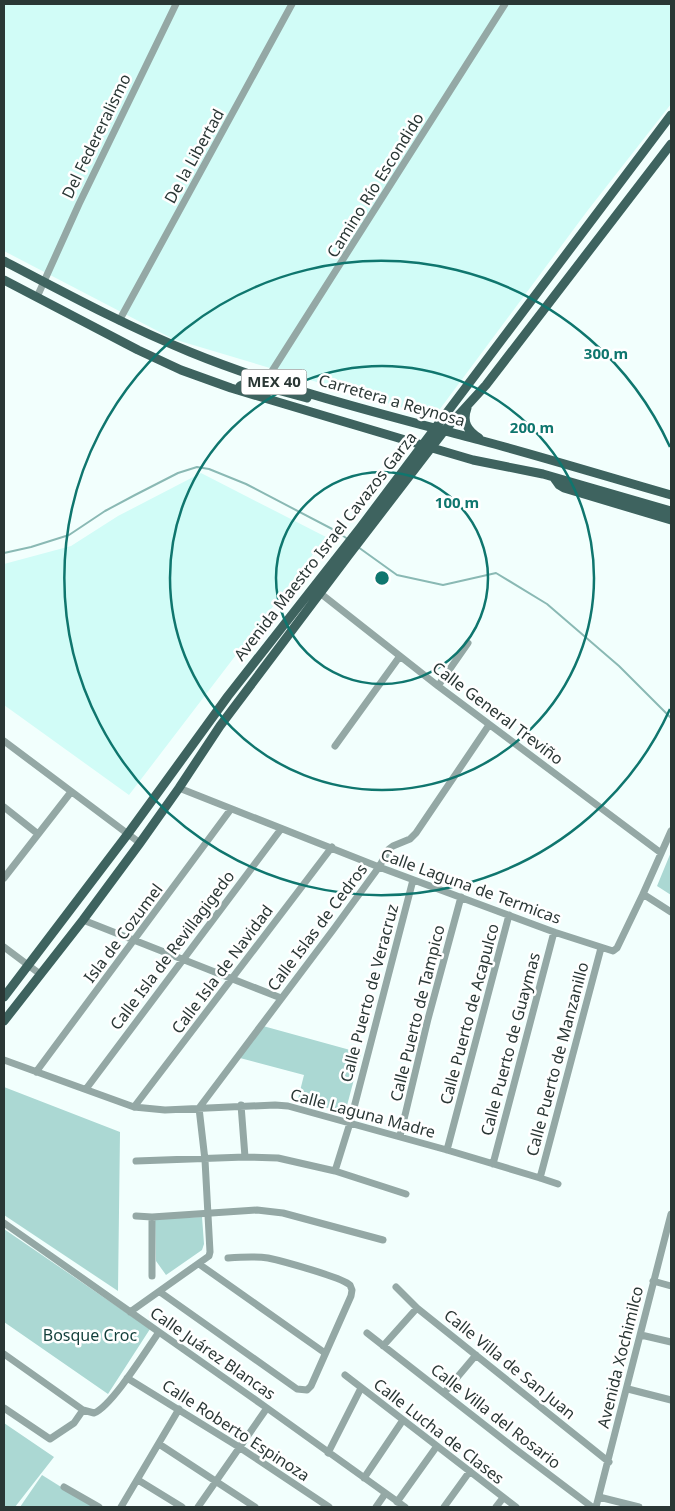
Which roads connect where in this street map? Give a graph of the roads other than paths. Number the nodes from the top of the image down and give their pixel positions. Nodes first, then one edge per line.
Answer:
1 (176, 4) edge
2 (292, 4) edge
3 (505, 4) edge
4 (671, 115) edge
5 (671, 144) edge
6 (4, 261) edge
7 (4, 280) edge
8 (44, 282) junction
9 (37, 297) junction
10 (119, 321) junction
11 (267, 379) junction
12 (238, 390) junction
13 (468, 406) junction
14 (393, 417) junction
15 (434, 429) junction
16 (444, 431) junction
17 (484, 441) junction
18 (422, 446) junction
19 (432, 448) junction
20 (554, 478) junction
21 (671, 495) edge
22 (671, 510) edge
23 (671, 520) edge
24 (363, 530) junction
25 (345, 552) junction
26 (320, 593) junction
27 (468, 643) dead end
28 (400, 656) junction
29 (438, 686) junction
30 (489, 725) junction
31 (4, 741) edge
32 (335, 746) dead end
33 (179, 788) junction
34 (71, 792) junction
35 (4, 807) edge
36 (231, 809) junction
37 (281, 828) junction
38 (671, 831) edge
39 (38, 834) junction
40 (128, 835) junction
41 (140, 843) junction
42 (332, 847) junction
43 (661, 853) junction
44 (379, 867) junction
45 (4, 876) edge
46 (413, 880) junction
47 (643, 894) junction
48 (461, 897) junction
49 (671, 912) edge
50 (509, 915) junction
51 (83, 920) junction
52 (554, 932) junction
53 (135, 940) junction
54 (4, 947) edge
55 (601, 948) junction
56 (182, 958) junction
57 (28, 966) junction
58 (40, 974) junction
59 (231, 979) junction
60 (4, 997) edge
61 (281, 998) junction
62 (4, 1021) edge
63 (4, 1060) edge
64 (36, 1072) junction
65 (86, 1089) junction
66 (241, 1106) junction
67 (134, 1107) junction
68 (198, 1108) junction
69 (350, 1123) junction
70 (400, 1136) junction
71 (447, 1150) junction
72 (245, 1157) junction
73 (205, 1160) junction
74 (136, 1161) dead end
75 (493, 1164) junction
76 (335, 1171) junction
77 (540, 1178) junction
78 (558, 1184) dead end
79 (406, 1194) dead end
80 (208, 1213) junction
81 (671, 1214) edge
82 (136, 1216) dead end
83 (152, 1217) junction
84 (4, 1224) edge
85 (669, 1230) edge
86 (383, 1240) dead end
87 (228, 1258) dead end
88 (199, 1264) junction
89 (152, 1276) dead end
90 (653, 1281) junction
91 (671, 1286) edge
92 (396, 1287) dead end
93 (160, 1292) junction
94 (417, 1308) junction
95 (130, 1312) junction
96 (159, 1332) junction
97 (367, 1333) dead end
98 (641, 1334) junction
99 (671, 1342) edge
100 (383, 1346) junction
101 (324, 1353) junction
102 (4, 1354) edge
103 (476, 1355) junction
104 (345, 1375) dead end
105 (127, 1378) junction
106 (361, 1388) junction
107 (628, 1389) junction
108 (444, 1392) junction
109 (671, 1400) edge
110 (4, 1408) edge
111 (267, 1408) junction
112 (179, 1409) junction
113 (83, 1410) junction
114 (403, 1420) junction
115 (159, 1444) junction
116 (437, 1446) junction
117 (239, 1447) junction
118 (328, 1453) junction
119 (609, 1462) junction
120 (470, 1471) junction
121 (364, 1478) junction
122 (138, 1480) junction
123 (217, 1482) junction
124 (64, 1487) dead end
125 (385, 1494) junction
126 (599, 1497) junction
127 (503, 1498) junction
128 (397, 1502) junction
129 (99, 1507) edge
130 (121, 1507) edge
131 (182, 1507) edge
132 (198, 1507) edge
133 (255, 1507) edge
134 (329, 1507) edge
135 (376, 1507) edge
136 (405, 1507) edge
137 (444, 1507) edge
138 (496, 1507) edge
139 (516, 1507) edge
140 (592, 1507) edge
141 (596, 1507) edge
142 (639, 1507) edge

1 - 8 street, Del Federeralismo
2 - 10 street, De la Libertad
3 - 11 street, Camino Río Escondido
4 - 15 main road, Avenida Maestro Israel Cavazos Garza
5 - 13 main road, Avenida Maestro Israel Cavazos Garza
6 - 8 main road, Carretera a Reynosa / MEX 40
7 - 9 main road, Carretera a Reynosa / MEX 40
8 - 9 street, Del Federeralismo
8 - 10 main road, Carretera a Reynosa / MEX 40
9 - 12 main road, Carretera a Reynosa / MEX 40
10 - 11 main road, Carretera a Reynosa / MEX 40
11 - 14 main road, Carretera a Reynosa / MEX 40
12 - 14 main road
12 - 18 main road, Carretera a Reynosa / MEX 40
13 - 16 main road, Avenida Maestro Israel Cavazos Garza
13 - 17 main road
14 - 15 main road, Carretera a Reynosa / MEX 40
15 - 16 main road, Carretera a Reynosa / MEX 40
15 - 18 main road, Avenida Maestro Israel Cavazos Garza
16 - 17 main road, Carretera a Reynosa / MEX 40
16 - 19 main road, Avenida Maestro Israel Cavazos Garza
17 - 21 main road, Carretera a Reynosa / MEX 40
18 - 19 main road, Carretera a Reynosa / MEX 40
18 - 24 main road, Avenida Maestro Israel Cavazos Garza
19 - 20 main road, Carretera a Reynosa / MEX 40
19 - 24 main road, Avenida Maestro Israel Cavazos Garza
20 - 22 main road, Carretera a Reynosa / MEX 40
20 - 23 main road
24 - 25 main road, Avenida Maestro Israel Cavazos Garza
25 - 26 main road, Avenida Maestro Israel Cavazos Garza
25 - 40 main road, Avenida Maestro Israel Cavazos Garza
26 - 28 street, Calle General Treviño
26 - 33 main road, Avenida Maestro Israel Cavazos Garza
27 - 29 street
28 - 29 street, Calle General Treviño
28 - 32 street
29 - 30 street, Calle General Treviño
30 - 43 street, Calle General Treviño
30 - 44 street, Calle Islas de Cedros
31 - 34 street
33 - 36 street, Calle Laguna de Termicas
33 - 41 main road, Avenida Maestro Israel Cavazos Garza
34 - 39 street
34 - 40 street
35 - 39 street
36 - 37 street, Calle Laguna de Termicas
36 - 53 street, Isla de Cozumel
37 - 42 street, Calle Laguna de Termicas
37 - 56 street, Calle Isla de Revillagigedo
38 - 43 street
39 - 45 street
40 - 41 street
40 - 57 main road, Avenida Maestro Israel Cavazos Garza
41 - 51 main road, Avenida Maestro Israel Cavazos Garza
42 - 44 street, Calle Laguna de Termicas
42 - 59 street, Calle Isla de Navidad
43 - 47 street
44 - 46 street, Calle Laguna de Termicas
44 - 61 street, Calle Islas de Cedros
46 - 48 street, Calle Laguna de Termicas
46 - 69 street, Calle Puerto de Veracruz
47 - 49 street
47 - 55 street, Calle Laguna de Termicas
48 - 50 street, Calle Laguna de Termicas
48 - 70 street, Calle Puerto de Tampico
50 - 52 street, Calle Laguna de Termicas
50 - 71 street, Calle Puerto de Acapulco
51 - 53 street
51 - 58 main road, Avenida Maestro Israel Cavazos Garza
52 - 55 street, Calle Laguna de Termicas
52 - 75 street, Calle Puerto de Guaymas
53 - 56 street
53 - 64 street, Isla de Cozumel
54 - 57 street
55 - 77 street, Calle Puerto de Manzanillo
56 - 59 street
56 - 65 street, Calle Isla de Revillagigedo
57 - 58 street
57 - 60 main road, Avenida Maestro Israel Cavazos Garza
58 - 62 main road, Avenida Maestro Israel Cavazos Garza
59 - 61 street
59 - 67 street, Calle Isla de Navidad
61 - 68 street, Calle Islas de Cedros
63 - 64 street, Calle Laguna Madre
64 - 65 street, Calle Laguna Madre
65 - 67 street, Calle Laguna Madre
66 - 68 street, Calle Laguna Madre
66 - 69 street, Calle Laguna Madre
66 - 72 street
67 - 68 street, Calle Laguna Madre
68 - 73 street
69 - 70 street, Calle Laguna Madre
69 - 76 street, Calle Puerto de Veracruz
70 - 71 street, Calle Laguna Madre
71 - 75 street, Calle Laguna Madre
72 - 73 street
72 - 76 street
73 - 74 street
73 - 80 street
75 - 77 street, Calle Laguna Madre
76 - 79 street
77 - 78 street, Calle Laguna Madre
80 - 83 street
80 - 86 street
80 - 88 street
81 - 85 street, Avenida Xochimilco
82 - 83 street
83 - 89 street
84 - 95 street, Calle Juárez Blancas
85 - 90 street, Avenida Xochimilco
87 - 101 street
88 - 93 street
88 - 101 street
90 - 91 street
90 - 98 street, Avenida Xochimilco
92 - 94 street, Calle Villa de San Juan
93 - 95 street
93 - 101 street
94 - 100 street
94 - 103 street, Calle Villa de San Juan
95 - 96 street, Calle Juárez Blancas
96 - 105 street
96 - 111 street, Calle Juárez Blancas
97 - 100 street, Calle Villa del Rosario
98 - 99 street
98 - 107 street, Avenida Xochimilco
100 - 108 street, Calle Villa del Rosario
102 - 113 street
103 - 108 street
103 - 119 street, Calle Villa de San Juan
104 - 106 street, Calle Lucha de Clases
105 - 112 street, Calle Roberto Espinoza
105 - 113 street
106 - 114 street, Calle Lucha de Clases
106 - 118 street
107 - 109 street
107 - 119 street, Avenida Xochimilco
108 - 140 street, Calle Villa del Rosario
110 - 113 street
111 - 117 street
111 - 118 street, Calle Juárez Blancas
112 - 115 street
112 - 117 street, Calle Roberto Espinoza
114 - 116 street, Calle Lucha de Clases
114 - 121 street
115 - 122 street
115 - 123 street
116 - 120 street, Calle Lucha de Clases
116 - 128 street
117 - 123 street
117 - 134 street, Calle Roberto Espinoza
118 - 121 street, Calle Juárez Blancas
119 - 126 street, Avenida Xochimilco
120 - 127 street, Calle Lucha de Clases
120 - 137 street
121 - 125 street, Calle Juárez Blancas
122 - 130 street
122 - 131 street
123 - 132 street
123 - 133 street
124 - 129 street
125 - 128 street, Calle Juárez Blancas
125 - 135 street
126 - 141 street, Avenida Xochimilco
126 - 142 street
127 - 138 street
127 - 139 street, Calle Lucha de Clases
128 - 136 street, Calle Juárez Blancas

